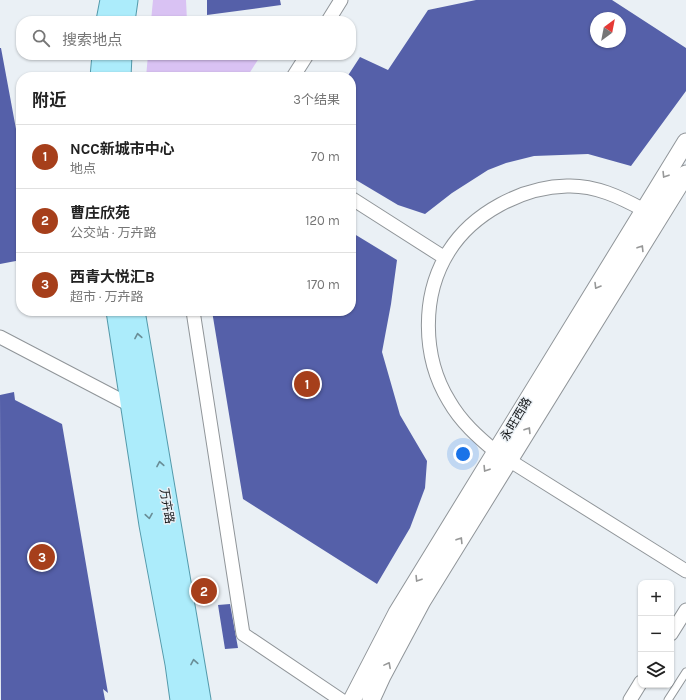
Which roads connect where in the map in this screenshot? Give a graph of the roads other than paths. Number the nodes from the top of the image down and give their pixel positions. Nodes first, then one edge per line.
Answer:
1 (111, 0) edge
2 (127, 0) edge
3 (341, 0) edge
4 (109, 16) edge
5 (125, 16) edge
6 (331, 16) edge
7 (103, 60) edge
8 (121, 60) edge
9 (304, 60) edge
10 (101, 72) edge
11 (120, 72) edge
12 (296, 72) edge
13 (686, 142) edge
14 (686, 174) edge
15 (356, 201) edge
16 (644, 210) junction
17 (445, 258) junction
18 (118, 316) edge
19 (135, 316) edge
20 (194, 316) edge
21 (0, 337) edge
22 (132, 406) junction
23 (503, 456) junction
24 (686, 571) edge
25 (686, 610) edge
26 (674, 629) edge
27 (686, 672) edge
28 (638, 687) edge
29 (181, 700) edge
30 (200, 700) edge
31 (341, 700) edge
32 (352, 700) edge
33 (371, 700) edge
34 (630, 700) edge
35 (668, 700) edge

1 - 4 main road
2 - 5 main road
3 - 6 street
7 - 10 main road
8 - 11 main road
9 - 12 street
13 -> 16 street, 永旺西路
23 -> 14 street, 永旺西路
15 - 17 street
16 - 17 street
16 -> 23 street, 永旺西路
17 - 23 street
18 - 22 main road, 万卉路
30 -> 19 main road, 万卉路
20 - 31 street
21 - 22 street
22 -> 29 main road, 万卉路
23 - 24 street
23 -> 32 street, 永旺西路
33 -> 23 street, 永旺西路
25 - 26 street
27 - 35 lane
28 - 34 street

